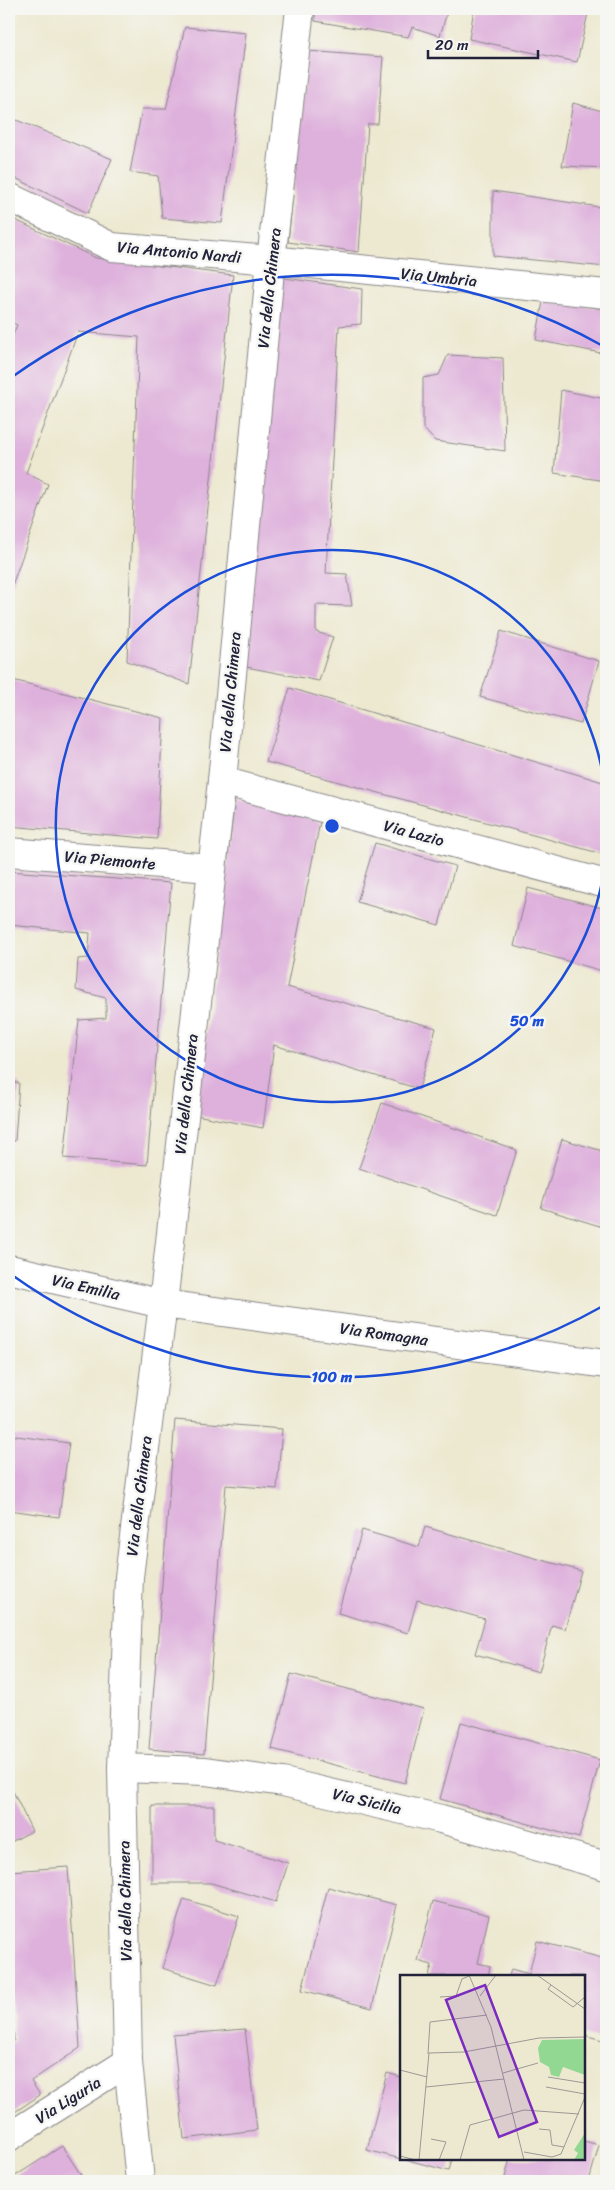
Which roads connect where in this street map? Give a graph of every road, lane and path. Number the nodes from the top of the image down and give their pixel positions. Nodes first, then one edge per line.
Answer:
1 (300, 9) edge
2 (9, 197) edge
3 (271, 260) junction
4 (606, 294) edge
5 (222, 781) junction
6 (9, 852) edge
7 (211, 868) junction
8 (606, 884) edge
9 (9, 1269) edge
10 (163, 1304) junction
11 (606, 1364) edge
12 (122, 1768) junction
13 (606, 1866) edge
14 (128, 2062) junction
15 (9, 2137) edge
16 (140, 2181) edge

1 - 3 street, Via della Chimera
2 - 3 street, Via Antonio Nardi
3 - 4 street, Via Umbria
3 - 5 street, Via della Chimera
5 - 7 street, Via della Chimera
5 - 8 street, Via Lazio
6 - 7 street, Via Piemonte
7 - 10 street, Via della Chimera
9 - 10 street, Via Emilia
10 - 11 street, Via Romagna
10 - 12 street, Via della Chimera
12 - 13 street, Via Sicilia
12 - 14 street, Via della Chimera
14 - 15 street, Via Liguria
14 - 16 street, Via della Chimera

